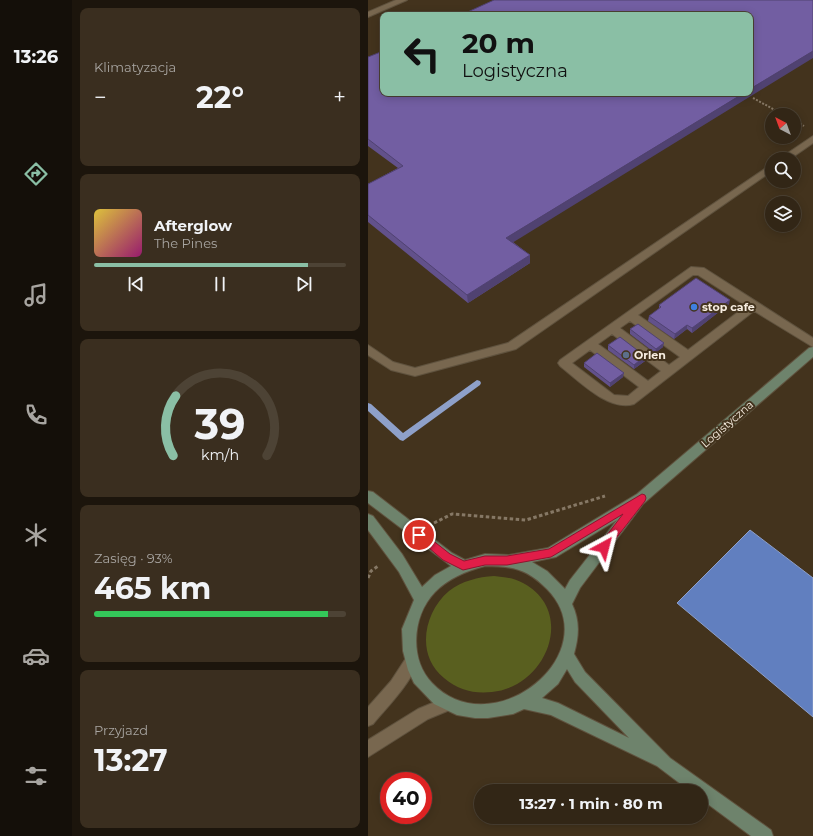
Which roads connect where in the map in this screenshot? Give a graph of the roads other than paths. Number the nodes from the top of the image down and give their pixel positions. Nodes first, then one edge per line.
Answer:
1 (403, 0) edge
2 (368, 15) edge
3 (813, 139) edge
4 (794, 152) edge
5 (765, 172) edge
6 (753, 306) junction
7 (630, 315) junction
8 (612, 328) junction
9 (813, 343) edge
10 (590, 344) junction
11 (368, 349) edge
12 (813, 351) edge
13 (687, 356) junction
14 (669, 371) junction
15 (647, 388) junction
16 (368, 496) edge
17 (642, 498) junction
18 (368, 520) edge
19 (507, 560) junction
20 (463, 566) junction
21 (421, 599) junction
22 (566, 602) junction
23 (567, 656) junction
24 (411, 663) junction
25 (526, 702) junction
26 (447, 704) junction
27 (368, 719) edge
28 (368, 749) edge
29 (665, 763) junction
30 (765, 836) edge

1 - 2 street
3 - 4 street
5 - 11 street
6 - 7 street
6 - 9 street
6 - 13 street
7 - 8 street
7 - 13 street
8 - 10 street
8 - 14 street
10 - 15 street
10 - 15 street
12 - 17 main road, Logistyczna
13 - 14 street
14 - 15 street
16 - 20 main road
17 - 19 main road, Logistyczna
17 - 22 main road, Logistyczna
18 - 21 main road
19 - 20 main road
19 - 22 main road
20 - 21 main road
21 - 24 main road
22 - 23 main road
23 - 25 main road
23 - 29 main road
24 - 26 main road
24 - 27 street
25 - 26 main road
25 - 29 main road
26 - 28 street
29 - 30 main road

